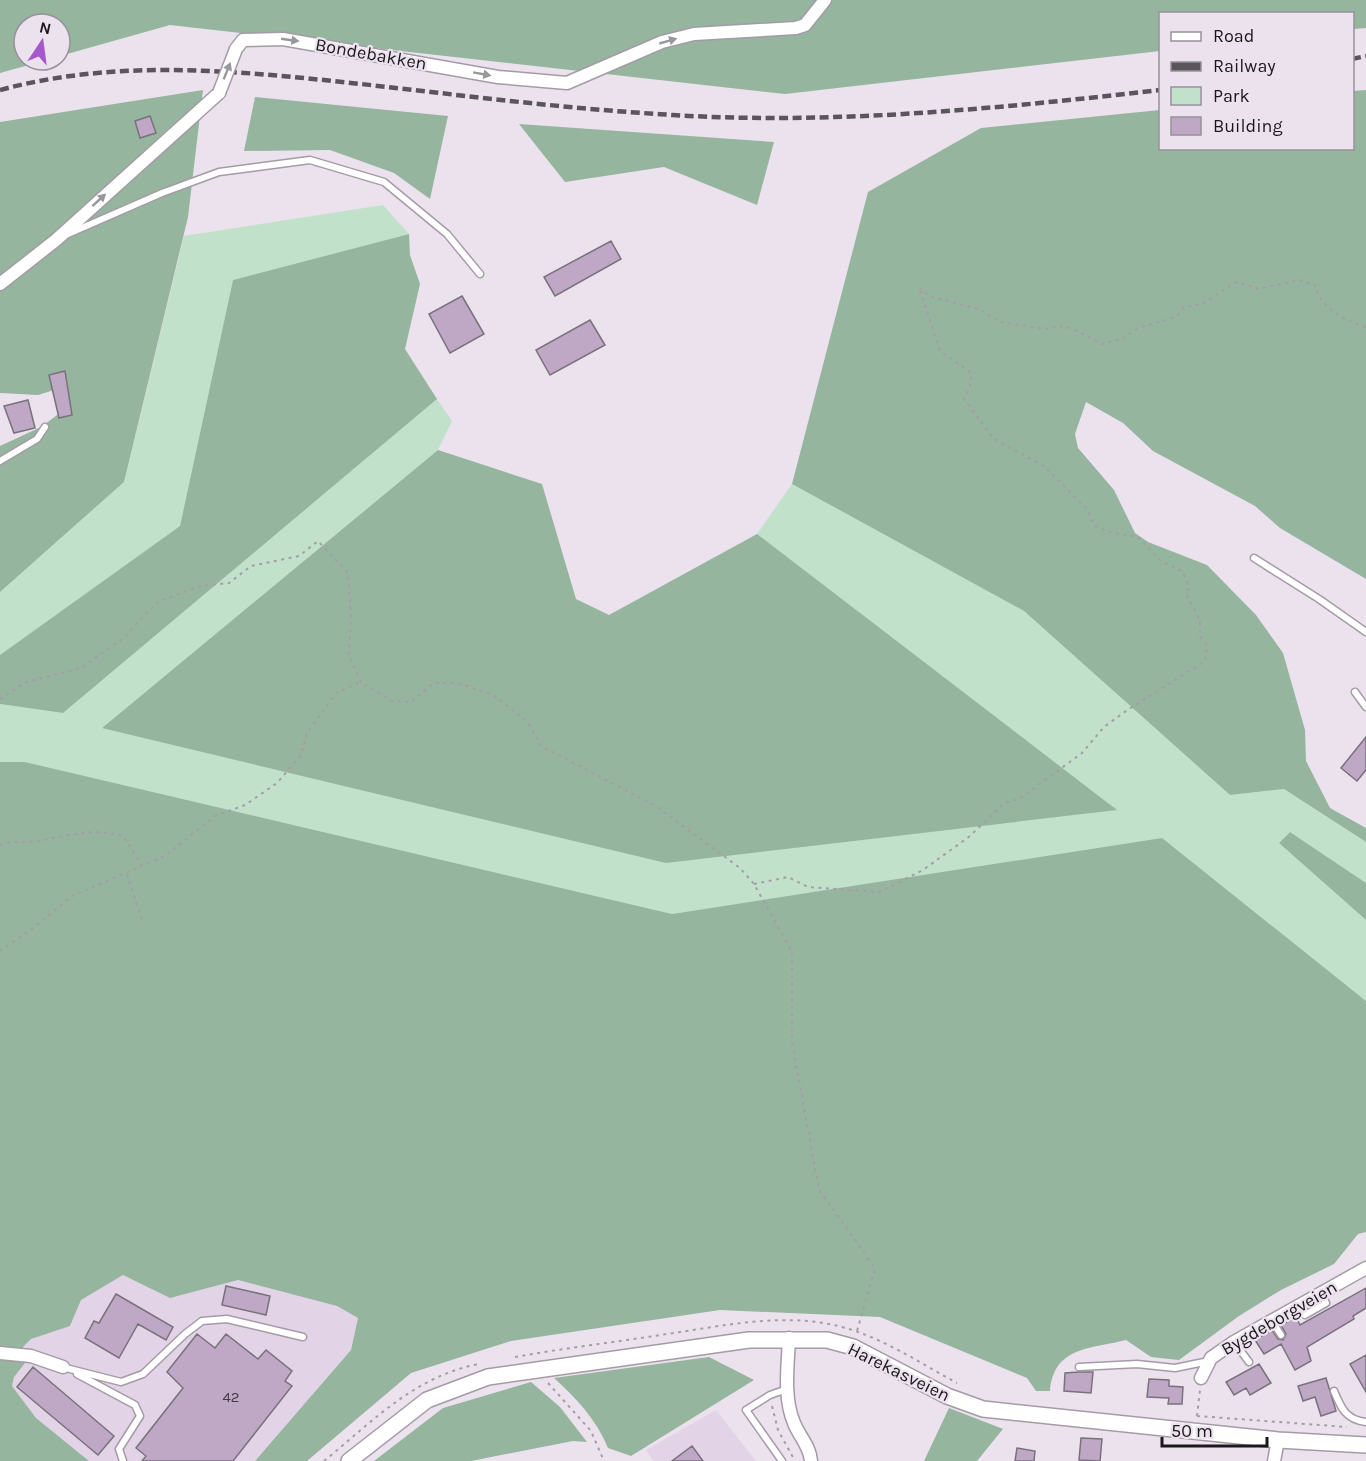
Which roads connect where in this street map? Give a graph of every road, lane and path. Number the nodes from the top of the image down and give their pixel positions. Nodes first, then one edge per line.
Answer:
1 (825, 0) edge
2 (56, 240) junction
3 (480, 274) dead end
4 (0, 284) edge
5 (1366, 327) edge
6 (45, 427) dead end
7 (0, 461) edge
8 (1254, 558) dead end
9 (1366, 632) edge
10 (361, 682) junction
11 (1355, 692) dead end
12 (0, 699) edge
13 (1366, 707) edge
14 (0, 845) edge
15 (143, 867) junction
16 (127, 874) junction
17 (754, 884) junction
18 (142, 920) dead end
19 (0, 951) edge
20 (1366, 1268) edge
21 (1321, 1293) junction
22 (1305, 1315) dead end
23 (1272, 1321) junction
24 (856, 1331) junction
25 (1281, 1335) dead end
26 (303, 1337) dead end
27 (789, 1338) junction
28 (1234, 1342) junction
29 (0, 1353) edge
30 (537, 1353) junction
31 (514, 1357) dead end
32 (1209, 1361) junction
33 (1249, 1362) dead end
34 (480, 1364) dead end
35 (64, 1367) junction
36 (1079, 1367) dead end
37 (539, 1369) junction
38 (1201, 1378) joint
39 (964, 1387) dead end
40 (787, 1389) junction
41 (1334, 1391) dead end
42 (1366, 1422) edge
43 (1354, 1427) dead end
44 (1278, 1440) junction
45 (1366, 1445) edge
46 (123, 1461) edge
47 (324, 1461) edge
48 (349, 1461) edge
49 (604, 1461) edge
50 (782, 1461) edge
51 (811, 1461) edge
52 (1274, 1461) edge

2 -> 1 street, Bondebakken, bridge
2 - 3 lane
2 - 4 street, Bondebakken
5 - 17 path
6 - 7 lane
8 - 9 lane
10 - 12 path
10 - 15 path
10 - 17 path
11 - 13 lane
14 - 15 path
15 - 16 path
16 - 18 path
16 - 19 path
17 - 24 path
20 - 21 street, Bygdeborgveien
21 - 22 lane
21 - 23 street, Bygdeborgveien
23 - 25 lane
23 - 28 street, Bygdeborgveien
24 - 30 path
24 - 39 path
26 - 35 lane
27 - 37 street, Harekasveien
27 - 40 street
27 - 44 street, Harekasveien
28 - 32 street, Bygdeborgveien
28 - 33 lane
29 - 35 street
30 - 31 path
30 - 37 path
32 - 36 lane
32 - 38 street, Bygdeborgveien
34 - 47 path
35 - 46 lane
37 - 48 street, Harekasveien
37 - 49 path
38 - 43 path
40 - 50 lane
40 - 51 street
41 - 42 lane
44 - 45 street, Harekasveien
44 - 52 street

